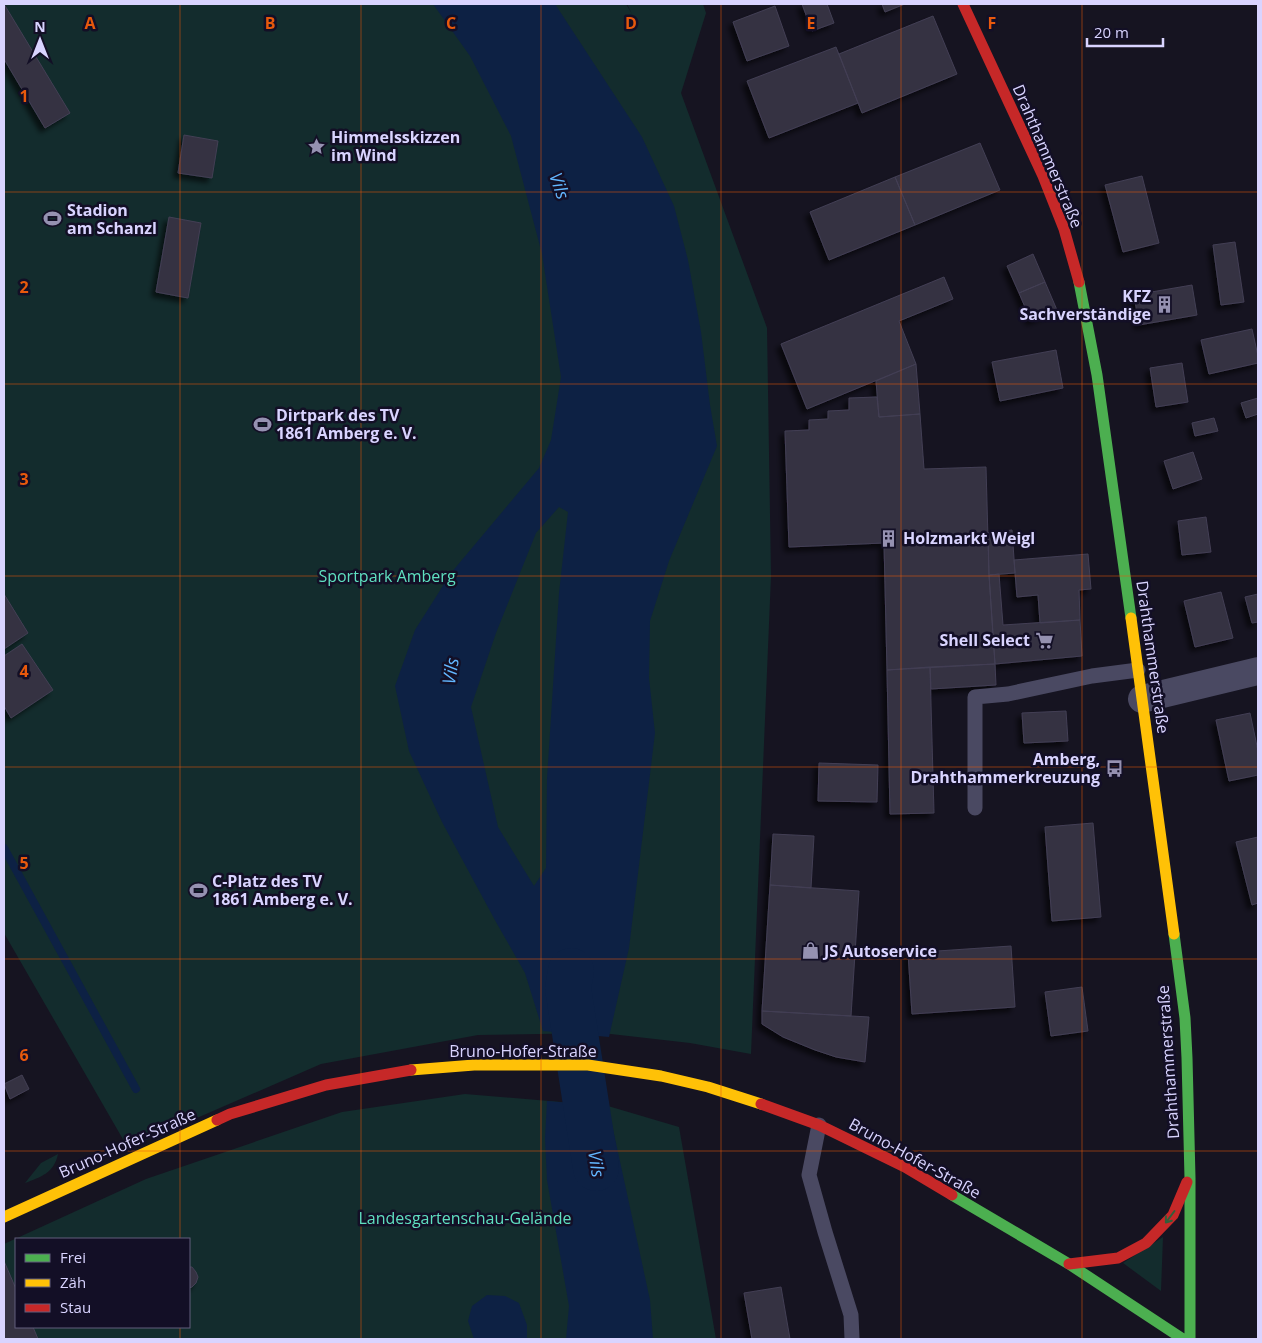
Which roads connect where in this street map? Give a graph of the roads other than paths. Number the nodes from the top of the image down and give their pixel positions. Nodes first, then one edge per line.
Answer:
1 (963, 4) edge
2 (1138, 670) junction
3 (1258, 671) edge
4 (1142, 698) junction
5 (975, 808) dead end
6 (819, 1125) junction
7 (1191, 1173) junction
8 (4, 1217) edge
9 (1069, 1264) junction
10 (852, 1339) edge
11 (1183, 1339) edge
12 (1190, 1339) edge

1 - 2 main road, Drahthammerstraße
2 - 4 main road, Drahthammerstraße
2 - 5 lane
3 - 4 street
4 - 7 main road, Drahthammerstraße
6 - 8 main road, Bruno-Hofer-Straße
6 - 9 main road, Bruno-Hofer-Straße
6 - 10 lane
7 -> 9 main road
7 - 12 main road, Drahthammerstraße
9 - 11 main road, Bruno-Hofer-Straße

